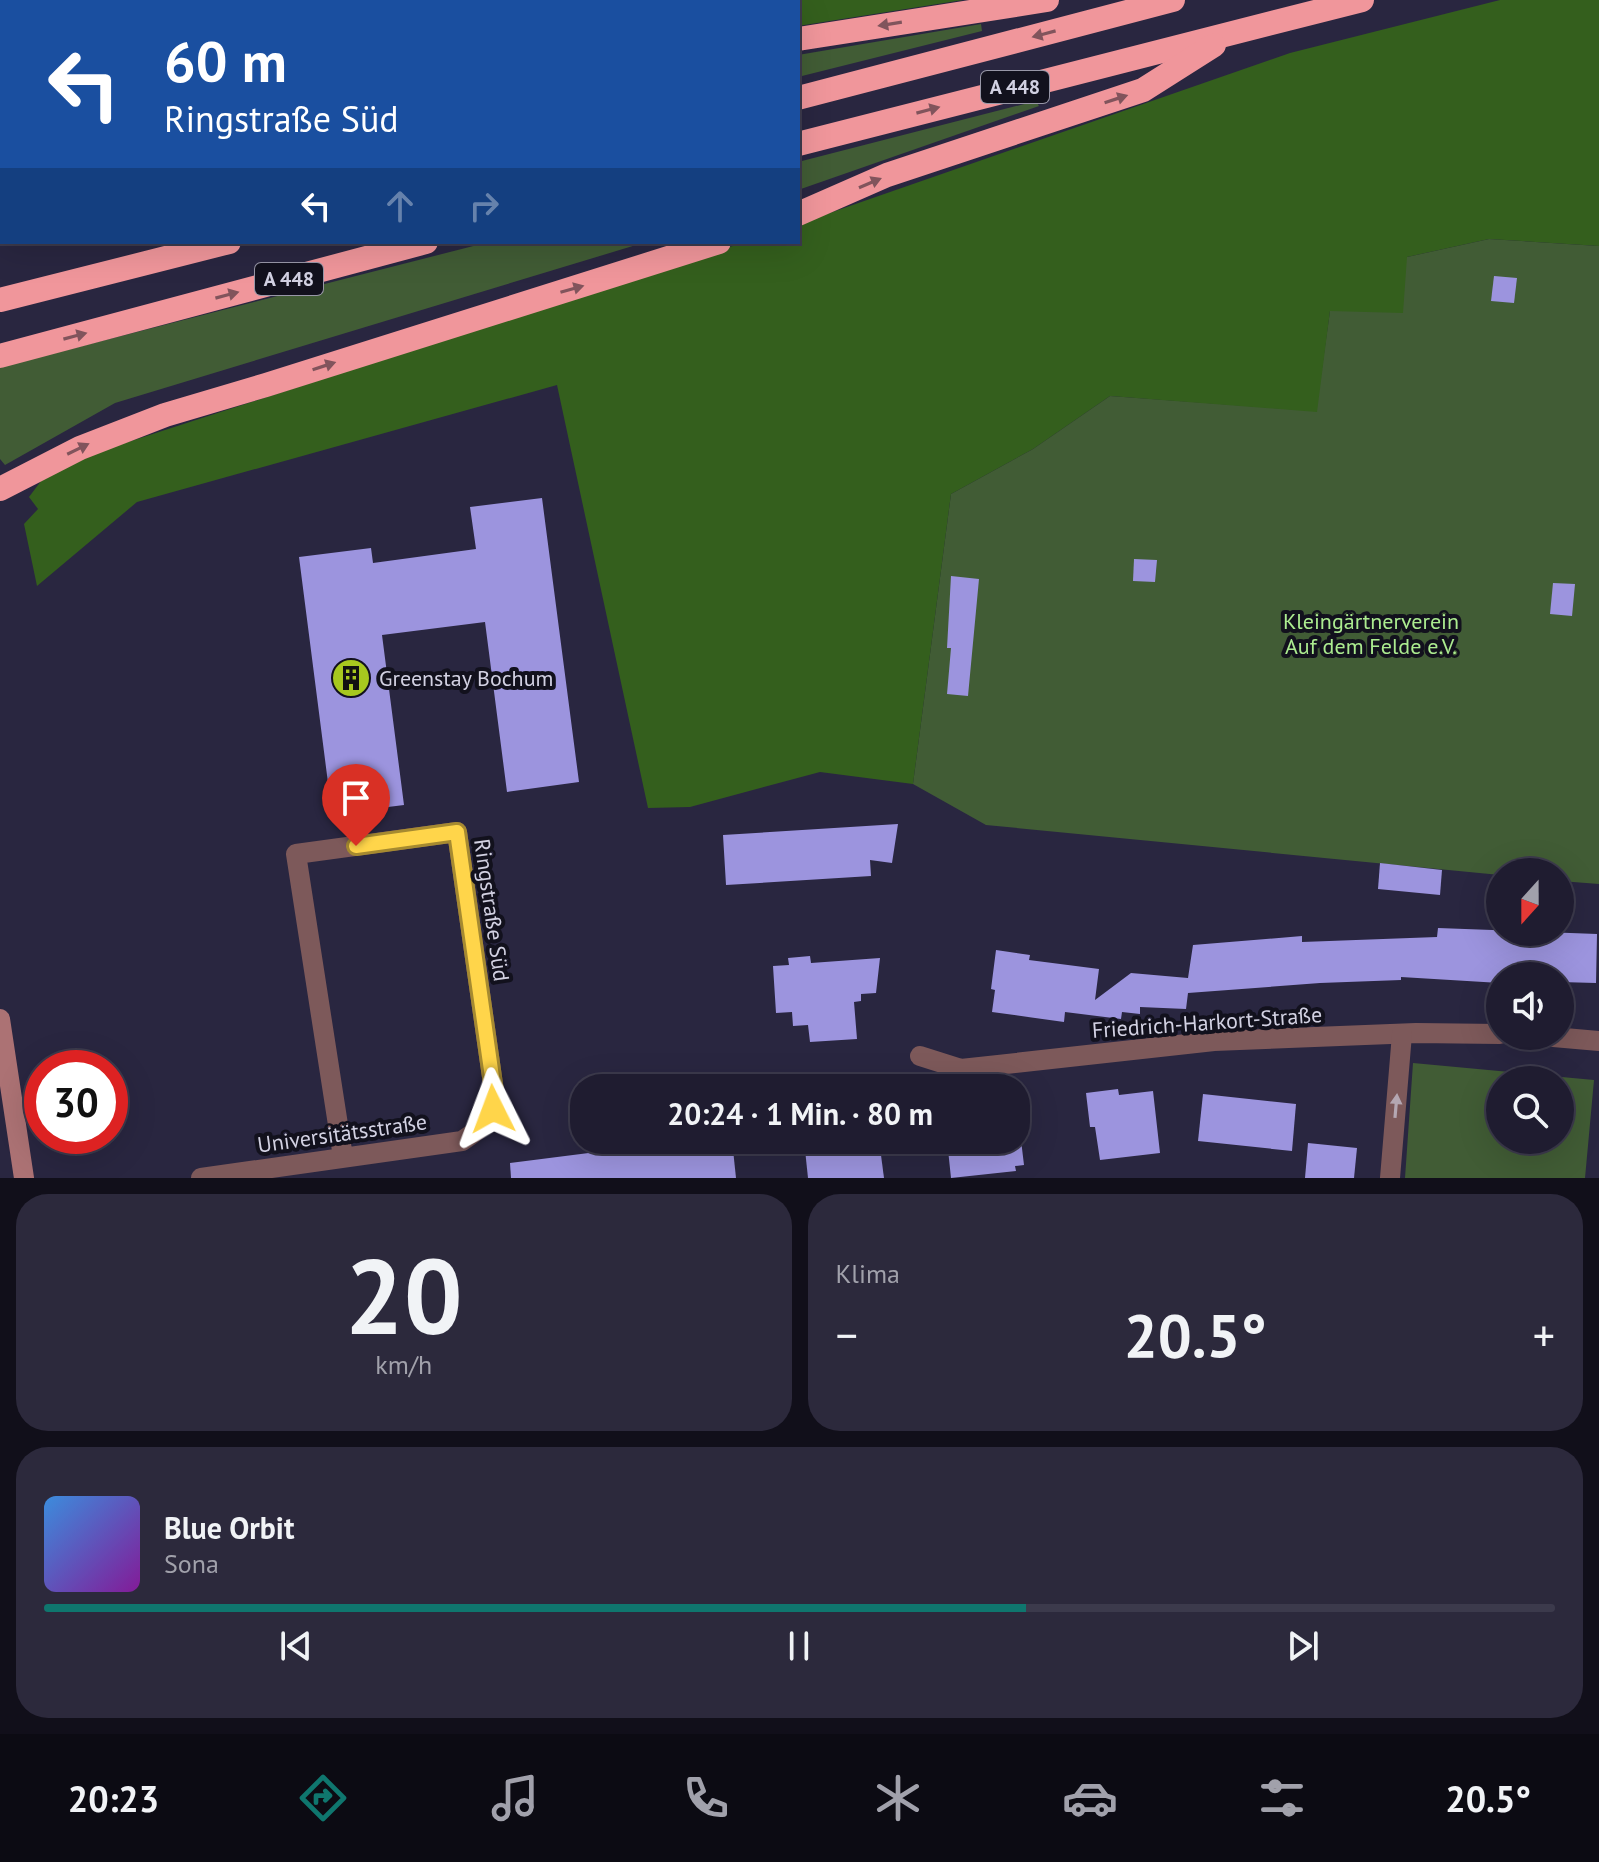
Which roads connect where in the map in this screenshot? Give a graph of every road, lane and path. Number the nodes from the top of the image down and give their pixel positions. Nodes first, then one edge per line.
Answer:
1 (1047, 0) edge
2 (1173, 0) edge
3 (1362, 0) edge
4 (1233, 33) junction
5 (800, 39) edge
6 (800, 97) edge
7 (800, 143) edge
8 (800, 213) edge
9 (221, 244) edge
10 (419, 244) edge
11 (713, 244) edge
12 (0, 300) edge
13 (0, 356) edge
14 (0, 489) edge
15 (0, 1019) edge
16 (1402, 1034) junction
17 (1486, 1034) edge
18 (1574, 1039) edge
19 (1599, 1041) edge
20 (920, 1056) dead end
21 (484, 1124) joint
22 (343, 1157) junction
23 (24, 1178) edge
24 (201, 1178) edge
25 (1390, 1178) edge

1 -> 5 highway
2 -> 6 highway, A 448
3 - 4 highway, A 448
7 -> 4 highway, A 448
8 -> 4 highway
9 - 12 highway
13 -> 10 highway, A 448
14 -> 11 highway
15 - 23 main road
16 - 17 street, Friedrich-Harkort-Straße
16 - 20 street, Friedrich-Harkort-Straße
25 -> 16 street
18 - 19 street
21 - 22 street, Universitätsstraße
21 - 22 street, Ringstraße Süd
22 - 24 street, Universitätsstraße

